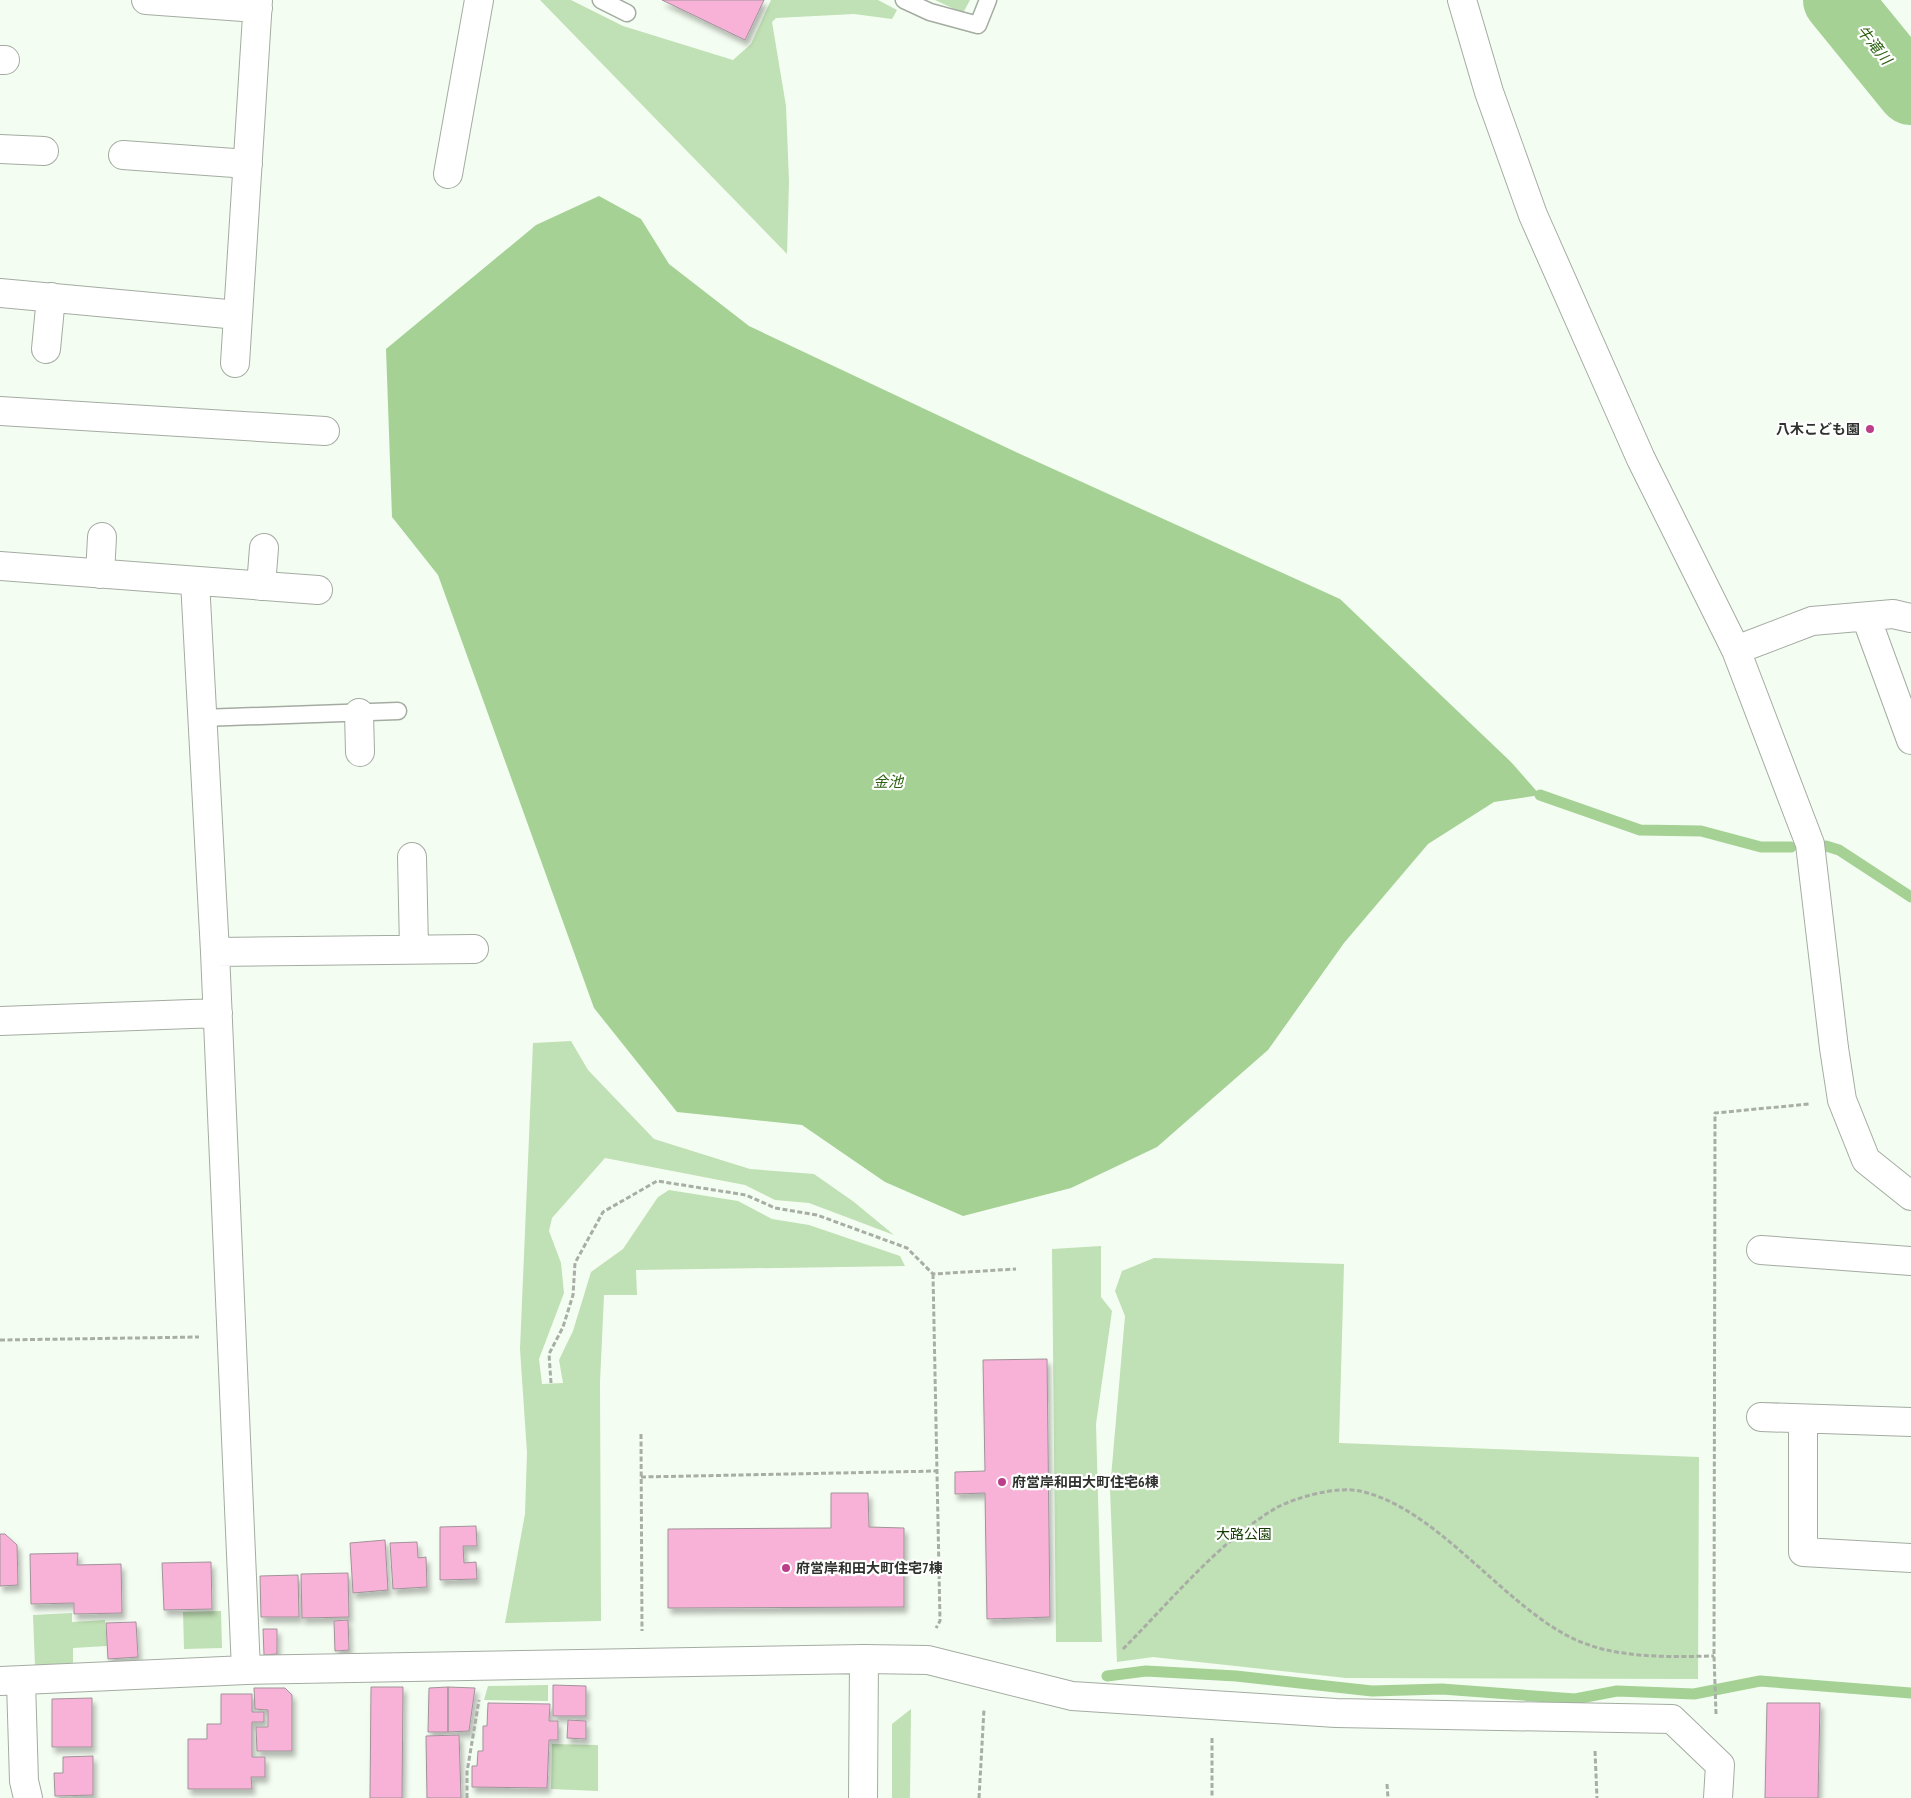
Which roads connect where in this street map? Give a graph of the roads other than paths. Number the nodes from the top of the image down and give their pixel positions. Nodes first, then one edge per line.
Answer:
1 (146, 0) edge
2 (479, 0) edge
3 (601, 0) edge
4 (904, 0) edge
5 (988, 0) edge
6 (1462, 0) edge
7 (258, 4) edge
8 (628, 13) dead end
9 (0, 149) edge
10 (44, 151) dead end
11 (123, 155) dead end
12 (248, 164) junction
13 (448, 174) dead end
14 (0, 293) edge
15 (51, 298) junction
16 (238, 315) junction
17 (46, 349) dead end
18 (235, 364) dead end
19 (0, 411) edge
20 (325, 430) dead end
21 (102, 537) dead end
22 (264, 548) dead end
23 (0, 566) edge
24 (100, 574) junction
25 (195, 581) junction
26 (261, 586) junction
27 (318, 590) dead end
28 (1866, 617) junction
29 (1911, 618) edge
30 (1736, 650) junction
31 (398, 711) dead end
32 (359, 713) junction
33 (202, 718) junction
34 (1911, 740) edge
35 (360, 752) dead end
36 (412, 857) dead end
37 (414, 948) junction
38 (474, 949) dead end
39 (215, 952) junction
40 (218, 1012) junction
41 (0, 1021) edge
42 (1911, 1196) edge
43 (1760, 1250) dead end
44 (1911, 1261) edge
45 (1761, 1416) dead end
46 (1803, 1418) junction
47 (1911, 1422) edge
48 (1911, 1558) edge
49 (864, 1658) junction
50 (246, 1670) junction
51 (11, 1681) edge
52 (28, 1798) edge
53 (863, 1798) edge
54 (1718, 1798) edge

1 - 7 street
2 - 13 street
3 - 8 lane
4 - 5 lane
6 - 30 street
7 - 12 street
9 - 10 street
11 - 12 street
12 - 16 street
14 - 15 street
15 - 16 street
15 - 17 street
16 - 18 street
19 - 20 street
21 - 24 street
22 - 26 street
23 - 24 street
24 - 25 street
25 - 26 street
25 - 33 street
26 - 27 street
28 - 29 street
28 - 30 street
28 - 34 street
30 - 42 street
31 - 32 lane
32 - 33 lane
32 - 35 street
33 - 39 street
36 - 37 street
37 - 38 street
37 - 39 street
39 - 40 street
40 - 41 street
40 - 50 street
43 - 44 street
45 - 46 street
46 - 47 street
46 - 48 street
49 - 50 street
49 - 53 street
49 - 54 street
50 - 51 street
51 - 52 street

